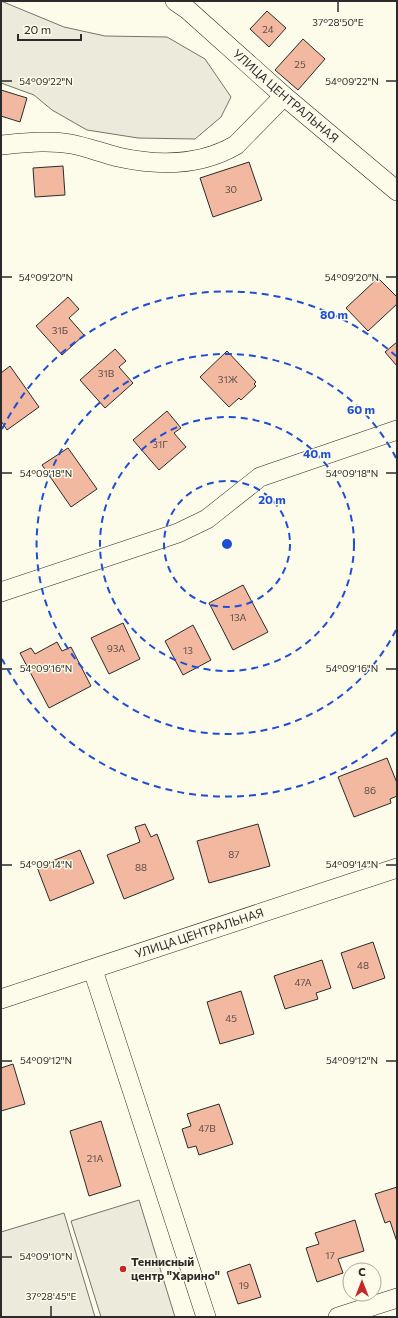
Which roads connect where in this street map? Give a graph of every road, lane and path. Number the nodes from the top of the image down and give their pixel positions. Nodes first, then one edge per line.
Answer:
1 (175, 1) edge
2 (284, 96) junction
3 (1, 145) edge
4 (397, 190) edge
5 (397, 430) edge
6 (1, 592) edge
7 (397, 868) edge
8 (93, 970) junction
9 (1, 999) edge
10 (397, 1298) edge
11 (206, 1317) edge
12 (338, 1317) edge

1 - 2 street, УЛИЦА ЦЕНТРАЛЬНАЯ
2 - 3 street
2 - 4 street, УЛИЦА ЦЕНТРАЛЬНАЯ
5 - 6 street
7 - 8 street, УЛИЦА ЦЕНТРАЛЬНАЯ
8 - 9 street, УЛИЦА ЦЕНТРАЛЬНАЯ
8 - 11 street
10 - 12 street

